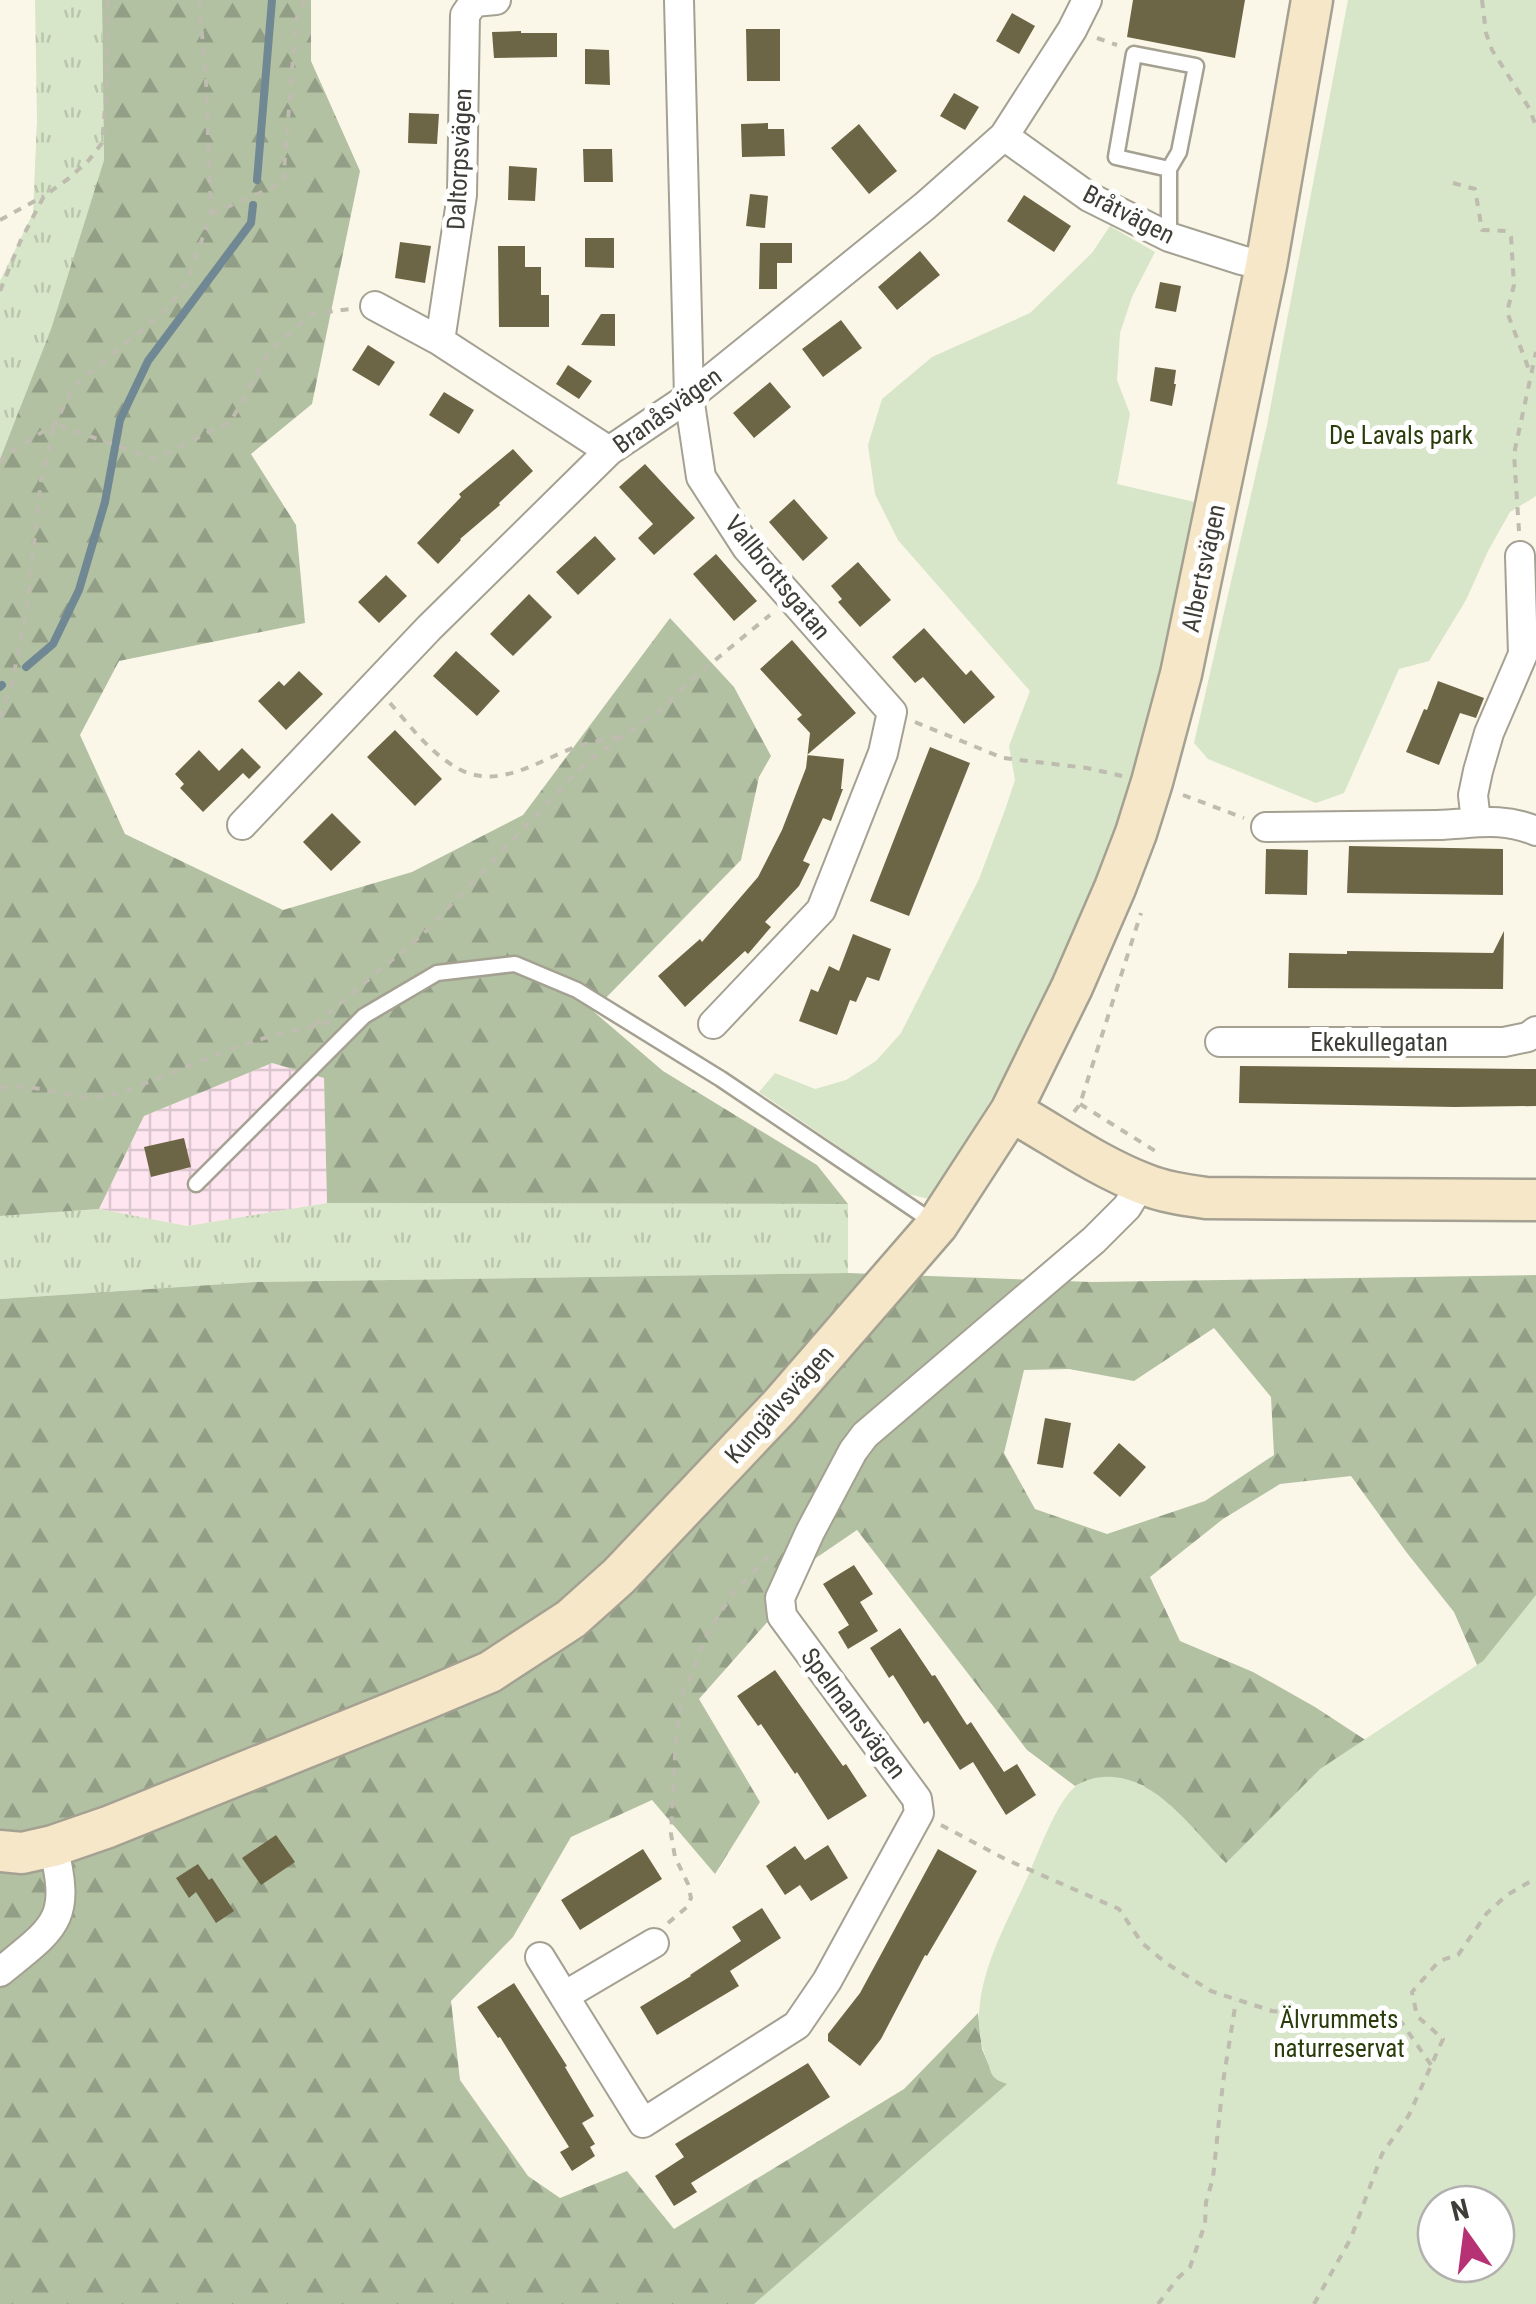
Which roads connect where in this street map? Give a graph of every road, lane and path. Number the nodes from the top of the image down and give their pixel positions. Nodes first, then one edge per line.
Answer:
1 (108, 0) edge
2 (199, 0) edge
3 (305, 0) edge
4 (496, 0) edge
5 (679, 0) edge
6 (1087, 0) edge
7 (1312, 0) edge
8 (1482, 0) edge
9 (1072, 30) junction
10 (1134, 54) junction
11 (1536, 126) edge
12 (1004, 136) junction
13 (1169, 169) junction
14 (1453, 183) dead end
15 (44, 196) junction
16 (211, 214) junction
17 (0, 220) edge
18 (1169, 237) junction
19 (1266, 266) junction
20 (0, 291) edge
21 (375, 306) joint
22 (440, 340) junction
23 (1536, 352) edge
24 (1531, 375) junction
25 (689, 398) junction
26 (56, 424) junction
27 (610, 451) junction
28 (0, 463) edge
29 (1520, 556) joint
30 (792, 598) junction
31 (1529, 658) edge
32 (375, 686) junction
33 (892, 712) junction
34 (0, 718) edge
35 (630, 734) junction
36 (1152, 782) junction
37 (1476, 822) junction
38 (242, 825) dead end
39 (1266, 827) joint
40 (1536, 831) edge
41 (364, 1016) junction
42 (713, 1024) dead end
43 (314, 1025) junction
44 (1536, 1032) edge
45 (1220, 1042) dead end
46 (0, 1088) edge
47 (1011, 1110) junction
48 (196, 1184) dead end
49 (1141, 1184) junction
50 (1536, 1200) edge
51 (936, 1225) junction
52 (810, 1532) junction
53 (919, 1813) junction
54 (54, 1846) junction
55 (0, 1850) edge
56 (1536, 1882) edge
57 (654, 1943) joint
58 (540, 1957) dead end
59 (0, 1972) edge
60 (564, 1996) junction
61 (1236, 2001) junction
62 (1431, 2064) junction
63 (1158, 2304) edge
64 (1314, 2304) edge

1 - 15 path
2 - 16 path
3 - 16 path
4 - 22 street, Daltorpsvägen
5 - 25 street, Vallbrottsgatan
6 - 9 street, Branåsvägen
7 - 19 street, Albertsvägen
8 - 11 path
9 - 10 path
9 - 12 street, Branåsvägen
10 - 13 lane
10 - 13 lane
12 - 18 street, Bråtvägen
12 - 25 street, Branåsvägen
13 - 18 lane
14 - 24 path
15 - 17 path
15 - 20 path
16 - 26 path
18 - 19 street, Bråtvägen
19 - 36 street, Albertsvägen
21 - 22 street
21 - 26 path
22 - 27 street
23 - 24 path
24 - 29 path
25 - 27 street, Branåsvägen
25 - 30 street, Vallbrottsgatan
26 - 28 path
26 - 34 path
27 - 32 street, Branåsvägen
29 - 31 street
30 - 33 street, Vallbrottsgatan
30 - 35 path
31 - 37 street
32 - 35 path
32 - 38 street, Branåsvägen
33 - 36 path
33 - 42 street
35 - 43 path
36 - 39 path
36 - 47 street, Albertsvägen
37 - 39 street
37 - 40 street
41 - 43 path
41 - 48 lane
41 - 51 lane
43 - 46 path
44 - 45 street, Ekekullegatan
47 - 49 street
47 - 51 street, Kungälvsvägen
49 - 50 street
49 - 52 street, Spelmansvägen
51 - 54 street, Kungälvsvägen
52 - 53 street, Spelmansvägen
52 - 57 path
53 - 60 street
53 - 61 path
54 - 55 street, Kungälvsvägen
54 - 59 street
56 - 62 path
57 - 60 street
58 - 60 street
61 - 62 path
61 - 63 path
62 - 64 path

